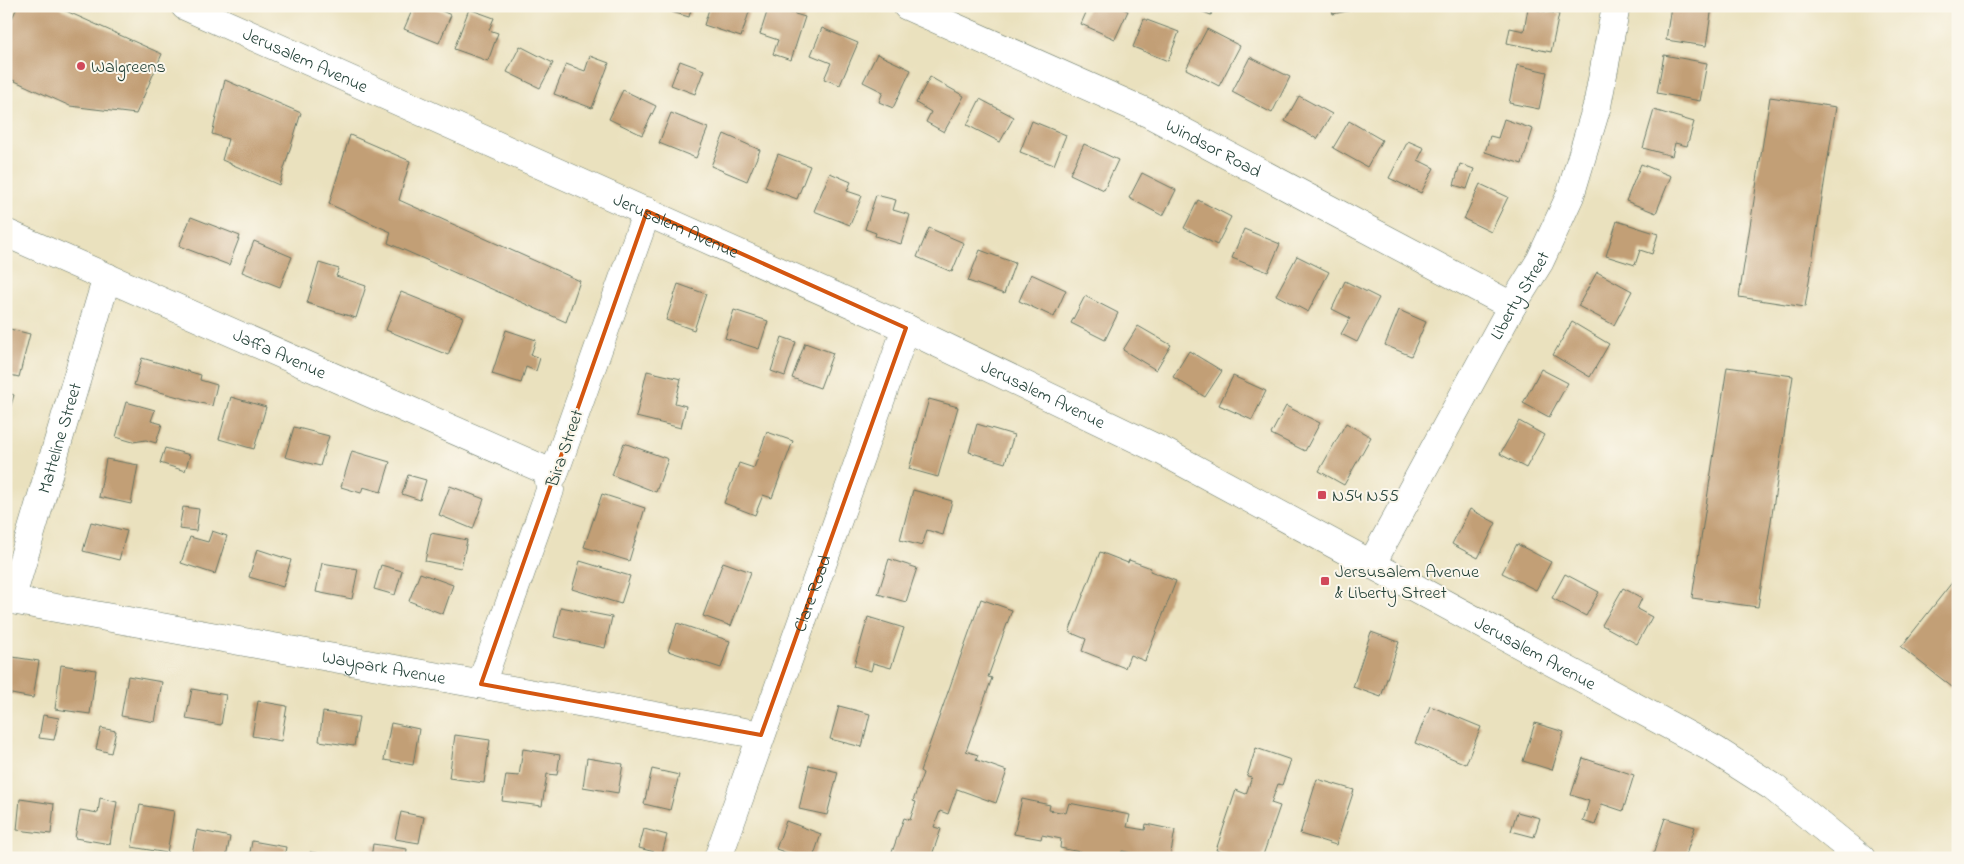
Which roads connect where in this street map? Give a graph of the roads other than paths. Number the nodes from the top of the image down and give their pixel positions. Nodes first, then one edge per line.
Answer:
1 (907, 6) edge
2 (1616, 6) edge
3 (202, 10) edge
4 (647, 212) junction
5 (6, 233) edge
6 (107, 277) junction
7 (1512, 306) junction
8 (906, 328) junction
9 (554, 474) junction
10 (1371, 565) junction
11 (9, 599) edge
12 (480, 684) junction
13 (761, 735) junction
14 (718, 858) edge
15 (1861, 858) edge

1 - 7 street, Windsor Road
2 - 7 street, Liberty Street
3 - 4 street, Jerusalem Avenue
4 - 8 street, Jerusalem Avenue
4 - 9 street, Bira Street
5 - 6 street, Jaffa Avenue
6 - 9 street, Jaffa Avenue
6 - 11 street, Matteline Street
7 - 10 street, Liberty Street
8 - 10 street, Jerusalem Avenue
8 - 13 street, Clare Road
9 - 12 street, Bira Street
10 - 15 street, Jerusalem Avenue
11 - 12 street, Waypark Avenue
12 - 13 street, Waypark Avenue
13 - 14 street, Clare Road

